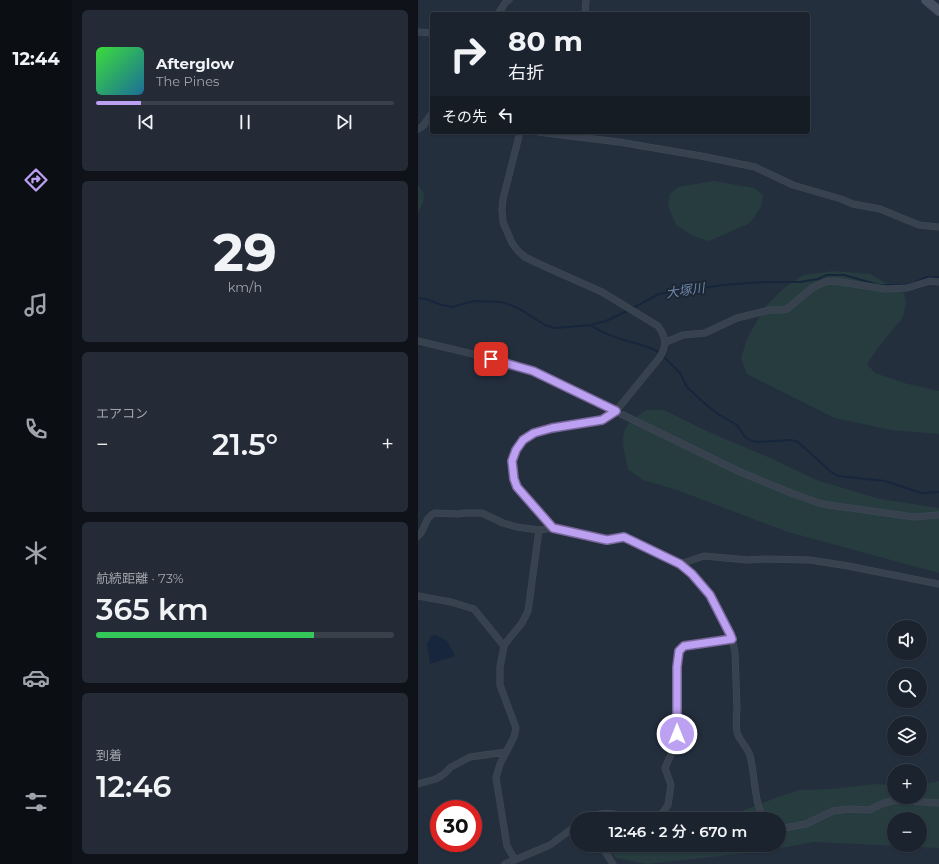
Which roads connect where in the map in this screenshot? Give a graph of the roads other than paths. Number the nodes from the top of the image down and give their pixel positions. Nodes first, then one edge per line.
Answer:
1 (509, 0) edge
2 (586, 0) edge
3 (926, 0) edge
4 (499, 12) edge
5 (585, 12) edge
6 (939, 12) edge
7 (418, 32) edge
8 (430, 33) edge
9 (430, 116) edge
10 (418, 129) edge
11 (519, 134) edge
12 (554, 134) edge
13 (939, 227) edge
14 (939, 282) edge
15 (418, 341) edge
16 (666, 342) junction
17 (616, 411) junction
18 (939, 515) edge
19 (553, 528) junction
20 (539, 530) junction
21 (418, 536) edge
22 (680, 564) junction
23 (939, 584) edge
24 (418, 596) edge
25 (732, 639) junction
26 (504, 646) junction
27 (506, 752) junction
28 (418, 784) edge
29 (939, 803) edge
30 (663, 812) edge
31 (761, 812) edge
32 (786, 828) edge
33 (570, 830) edge
34 (605, 852) edge
35 (515, 860) junction
36 (506, 864) edge
37 (613, 864) edge

1 - 4 street
2 - 5 street
3 - 6 street
7 - 8 street
9 - 10 street
11 - 16 street
12 - 13 street
14 - 16 street
15 - 17 street
16 - 17 street
17 - 18 street
17 - 19 street
19 - 20 street
19 - 22 street
20 - 21 street
20 - 26 street
22 - 23 street
22 - 25 street
24 - 26 street
25 - 30 street
25 - 31 street
26 - 27 street
27 - 28 street
27 - 35 street
29 - 32 street
33 - 35 street
34 - 37 street
35 - 36 street

